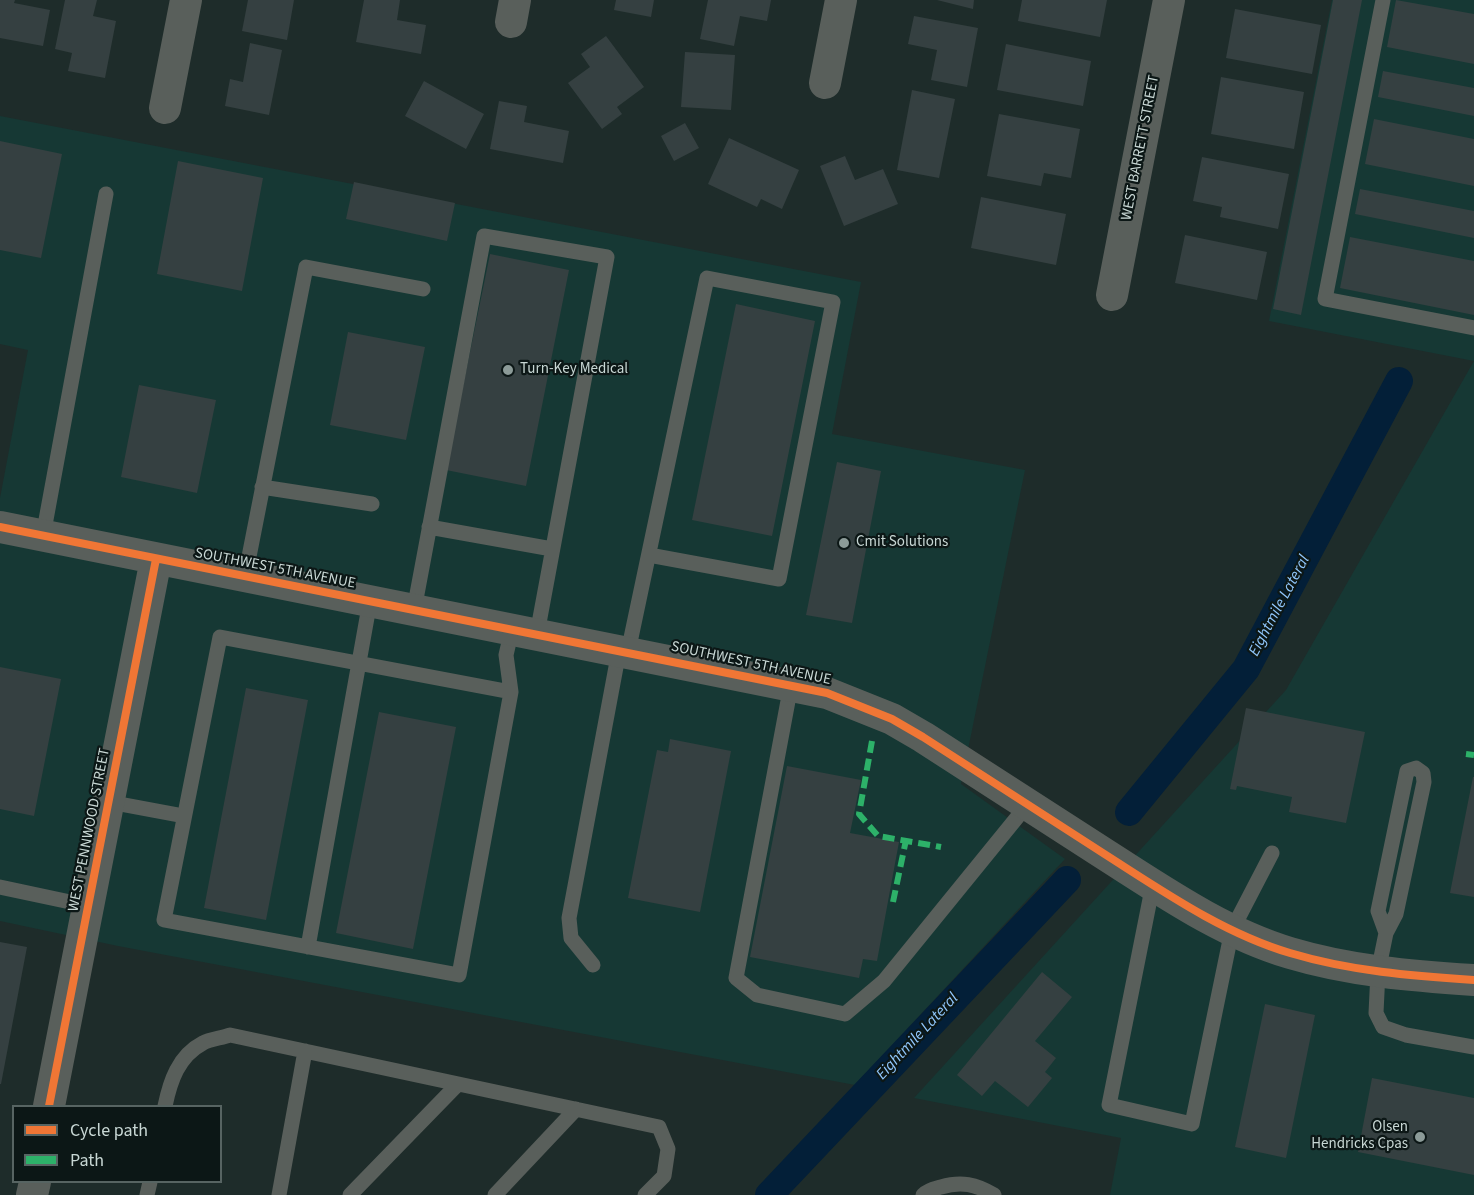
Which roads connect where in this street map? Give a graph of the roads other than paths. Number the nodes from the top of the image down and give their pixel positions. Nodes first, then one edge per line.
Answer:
1 (186, 0) edge
2 (841, 0) edge
3 (1170, 0) edge
4 (1383, 0) edge
5 (825, 83) dead end
6 (165, 108) dead end
7 (106, 194) dead end
8 (423, 289) dead end
9 (1112, 295) dead end
10 (1474, 328) edge
11 (262, 487) junction
12 (372, 504) dead end
13 (0, 527) edge
14 (429, 527) junction
15 (43, 536) junction
16 (552, 549) junction
17 (649, 555) junction
18 (156, 559) junction
19 (244, 577) junction
20 (370, 601) junction
21 (414, 610) junction
22 (524, 631) junction
23 (623, 651) junction
24 (358, 663) junction
25 (791, 686) junction
26 (511, 692) junction
27 (109, 802) junction
28 (1028, 804) junction
29 (184, 816) junction
30 (1272, 853) dead end
31 (1153, 884) junction
32 (0, 887) edge
33 (89, 906) junction
34 (1232, 930) junction
35 (1386, 933) junction
36 (308, 947) junction
37 (593, 964) dead end
38 (1378, 972) junction
39 (1474, 980) edge
40 (1474, 1047) edge
41 (305, 1051) junction
42 (458, 1084) junction
43 (49, 1105) edge
44 (165, 1105) edge
45 (576, 1109) junction
46 (279, 1195) edge
47 (350, 1195) edge
48 (495, 1195) edge
49 (645, 1195) edge
50 (923, 1195) edge
51 (994, 1195) edge

1 - 6 street
2 - 5 street
3 - 9 street, WEST BARRETT STREET
4 - 10 lane
7 - 15 lane
8 - 11 lane
11 - 12 lane
11 - 19 lane
13 - 15 street, SOUTHWEST 5TH AVENUE
14 - 16 lane
14 - 16 lane
14 - 21 lane
15 - 18 street, SOUTHWEST 5TH AVENUE
16 - 22 lane
17 - 17 lane
17 - 23 lane
18 - 19 street, SOUTHWEST 5TH AVENUE
18 - 27 street, WEST PENNWOOD STREET
19 - 20 street, SOUTHWEST 5TH AVENUE
20 - 21 street, SOUTHWEST 5TH AVENUE
20 - 24 lane
21 - 22 street, SOUTHWEST 5TH AVENUE
22 - 23 street, SOUTHWEST 5TH AVENUE
22 - 26 lane
23 - 25 street, SOUTHWEST 5TH AVENUE
23 - 37 lane
24 - 26 lane
24 - 29 lane
24 - 36 lane
25 - 28 street, SOUTHWEST 5TH AVENUE
25 - 28 lane
26 - 36 lane
27 - 29 lane
27 - 33 street, WEST PENNWOOD STREET
28 - 31 street, SOUTHWEST 5TH AVENUE
29 - 36 lane
30 - 34 lane
31 - 34 street, SOUTHWEST 5TH AVENUE
31 - 34 lane
32 - 33 lane
33 - 43 street, WEST PENNWOOD STREET
34 - 38 street, SOUTHWEST 5TH AVENUE
35 - 35 lane
35 - 38 lane
38 - 39 street, SOUTHWEST 5TH AVENUE
38 - 40 lane
41 - 42 lane
41 - 44 lane
41 - 46 lane
42 - 45 lane
42 - 47 lane
45 - 48 lane
45 - 49 lane
50 - 51 lane

